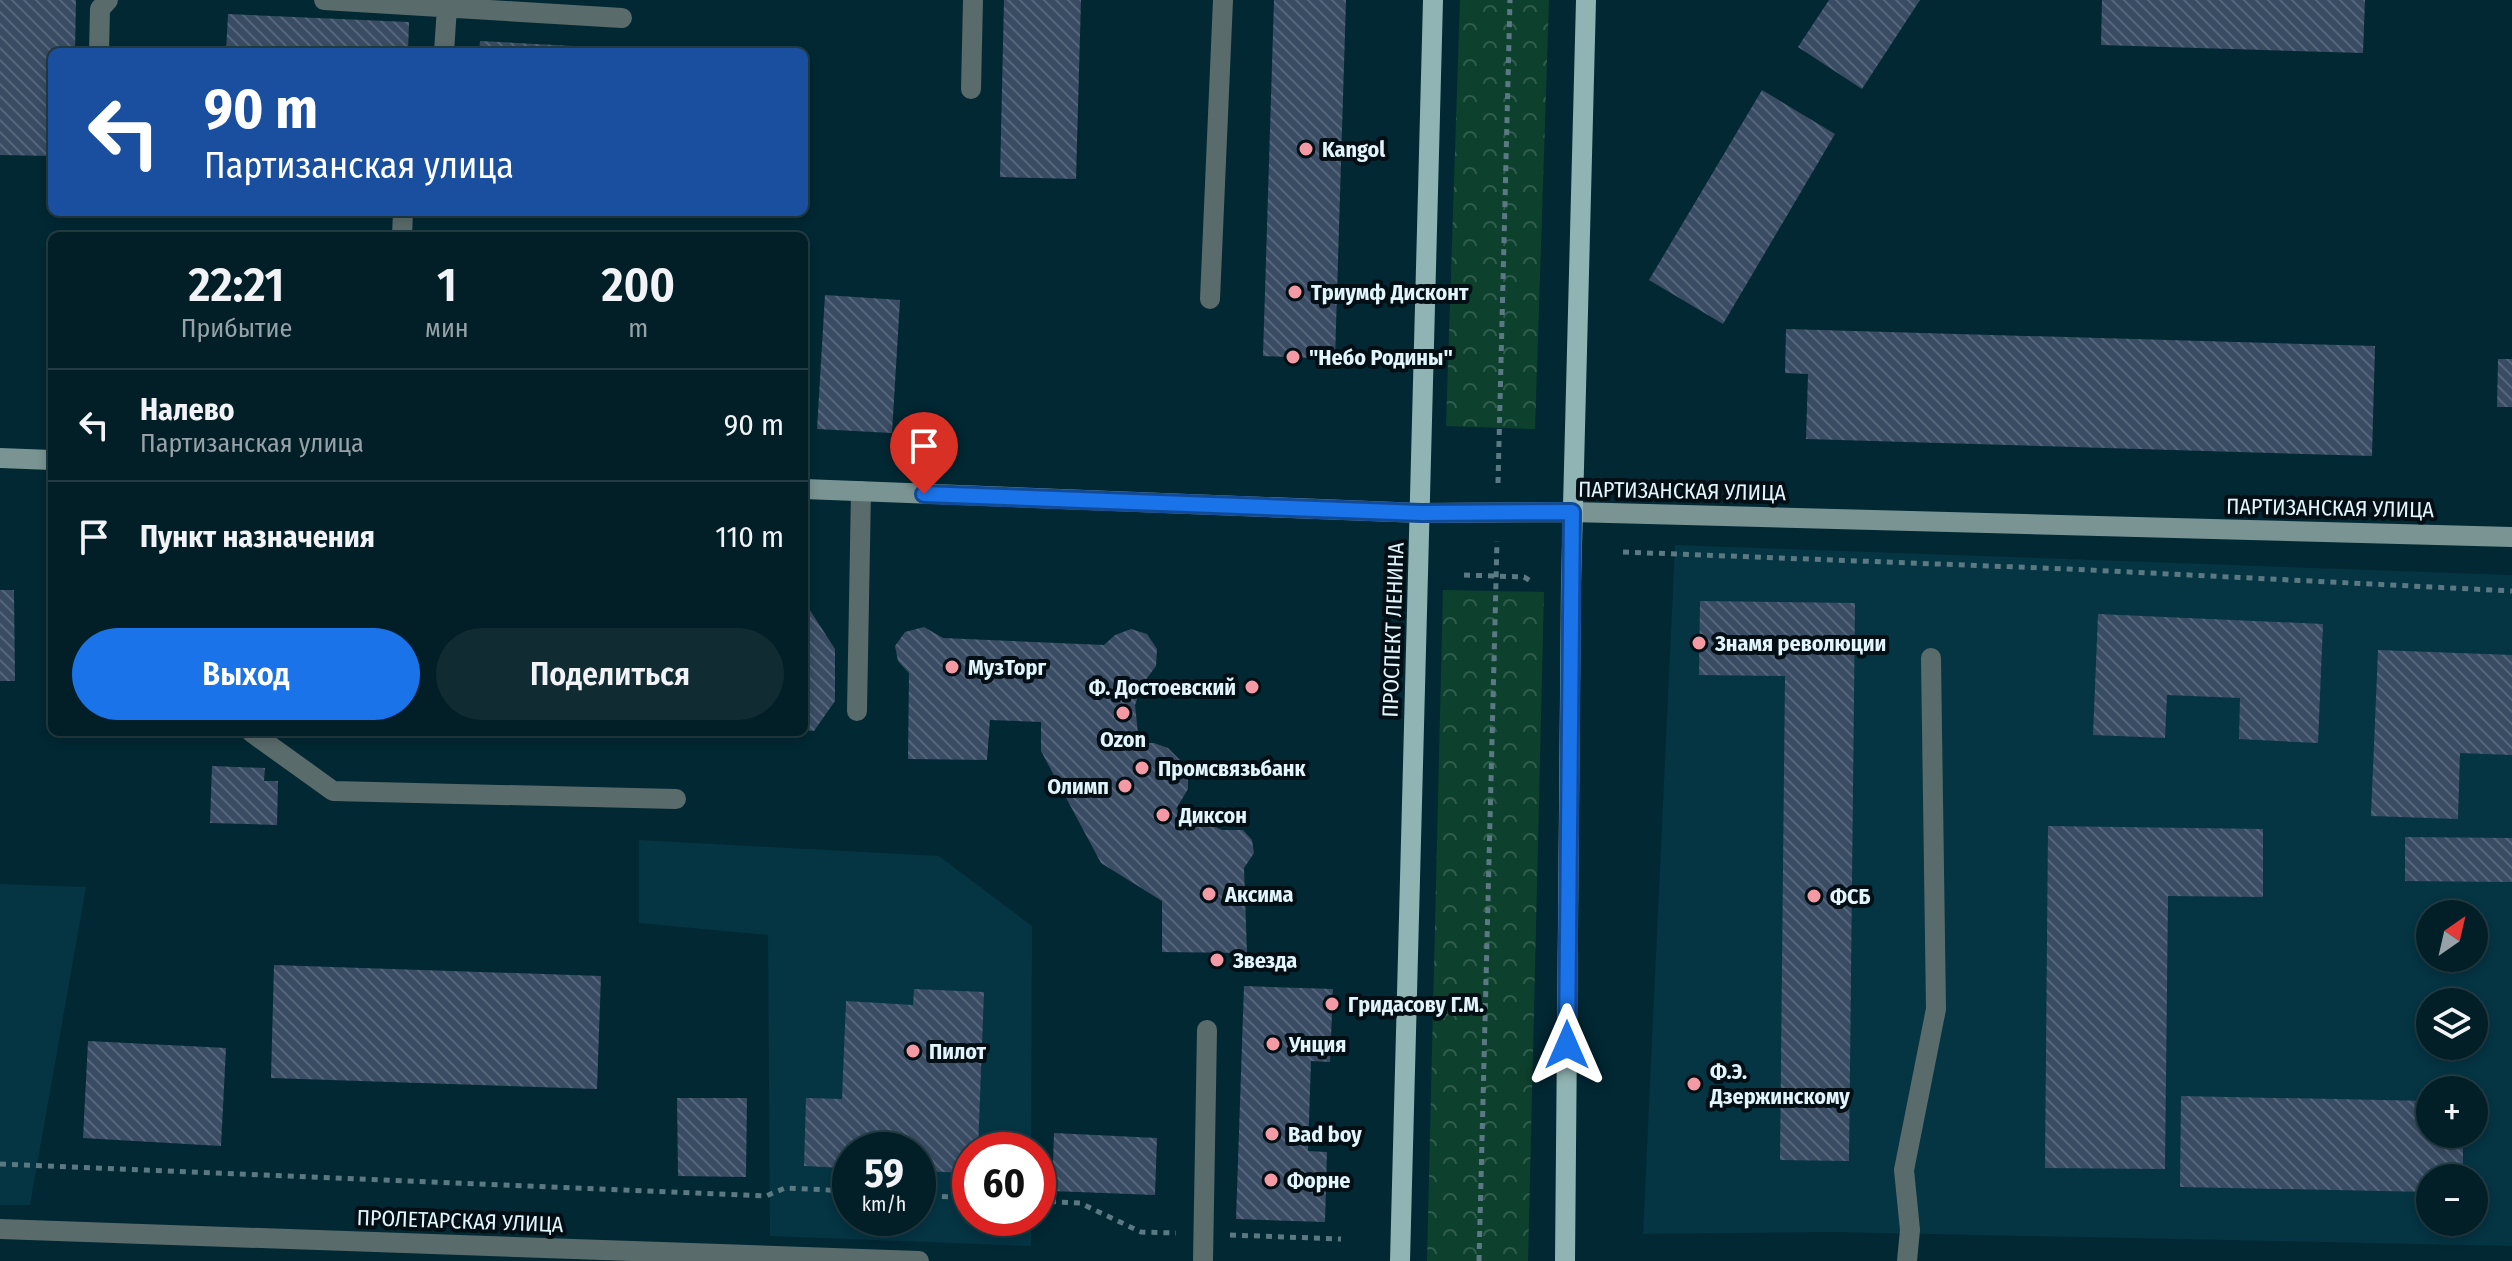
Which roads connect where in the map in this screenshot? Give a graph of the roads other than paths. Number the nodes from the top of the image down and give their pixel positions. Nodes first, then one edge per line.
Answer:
1 (108, 0) edge
2 (324, 0) edge
3 (973, 0) edge
4 (1223, 0) edge
5 (1433, 0) edge
6 (1586, 0) edge
7 (447, 7) junction
8 (622, 18) dead end
9 (99, 48) edge
10 (444, 48) edge
11 (971, 89) dead end
12 (1210, 299) dead end
13 (0, 458) edge
14 (48, 460) edge
15 (808, 489) edge
16 (861, 491) junction
17 (1572, 512) junction
18 (1421, 513) junction
19 (2512, 537) edge
20 (1931, 658) dead end
21 (857, 711) dead end
22 (257, 736) edge
23 (676, 799) dead end
24 (1207, 1030) dead end
25 (0, 1229) edge
26 (919, 1261) edge
27 (1203, 1261) edge
28 (1400, 1261) edge
29 (1565, 1261) edge
30 (1907, 1261) edge

1 - 9 street
2 - 7 street
3 - 11 street
4 - 12 street
5 - 18 main road, ПРОСПЕКТ ЛЕНИНА
6 - 17 main road
7 - 8 street
7 - 10 street
13 - 14 main road
15 - 16 main road, ПАРТИЗАНСКАЯ УЛИЦА
16 - 18 main road, ПАРТИЗАНСКАЯ УЛИЦА
16 - 21 street
17 - 18 main road, ПАРТИЗАНСКАЯ УЛИЦА
17 - 19 main road, ПАРТИЗАНСКАЯ УЛИЦА
17 - 29 main road
18 - 28 main road, ПРОСПЕКТ ЛЕНИНА
20 - 30 street
22 - 23 street
24 - 27 street
25 - 26 street, ПРОЛЕТАРСКАЯ УЛИЦА

